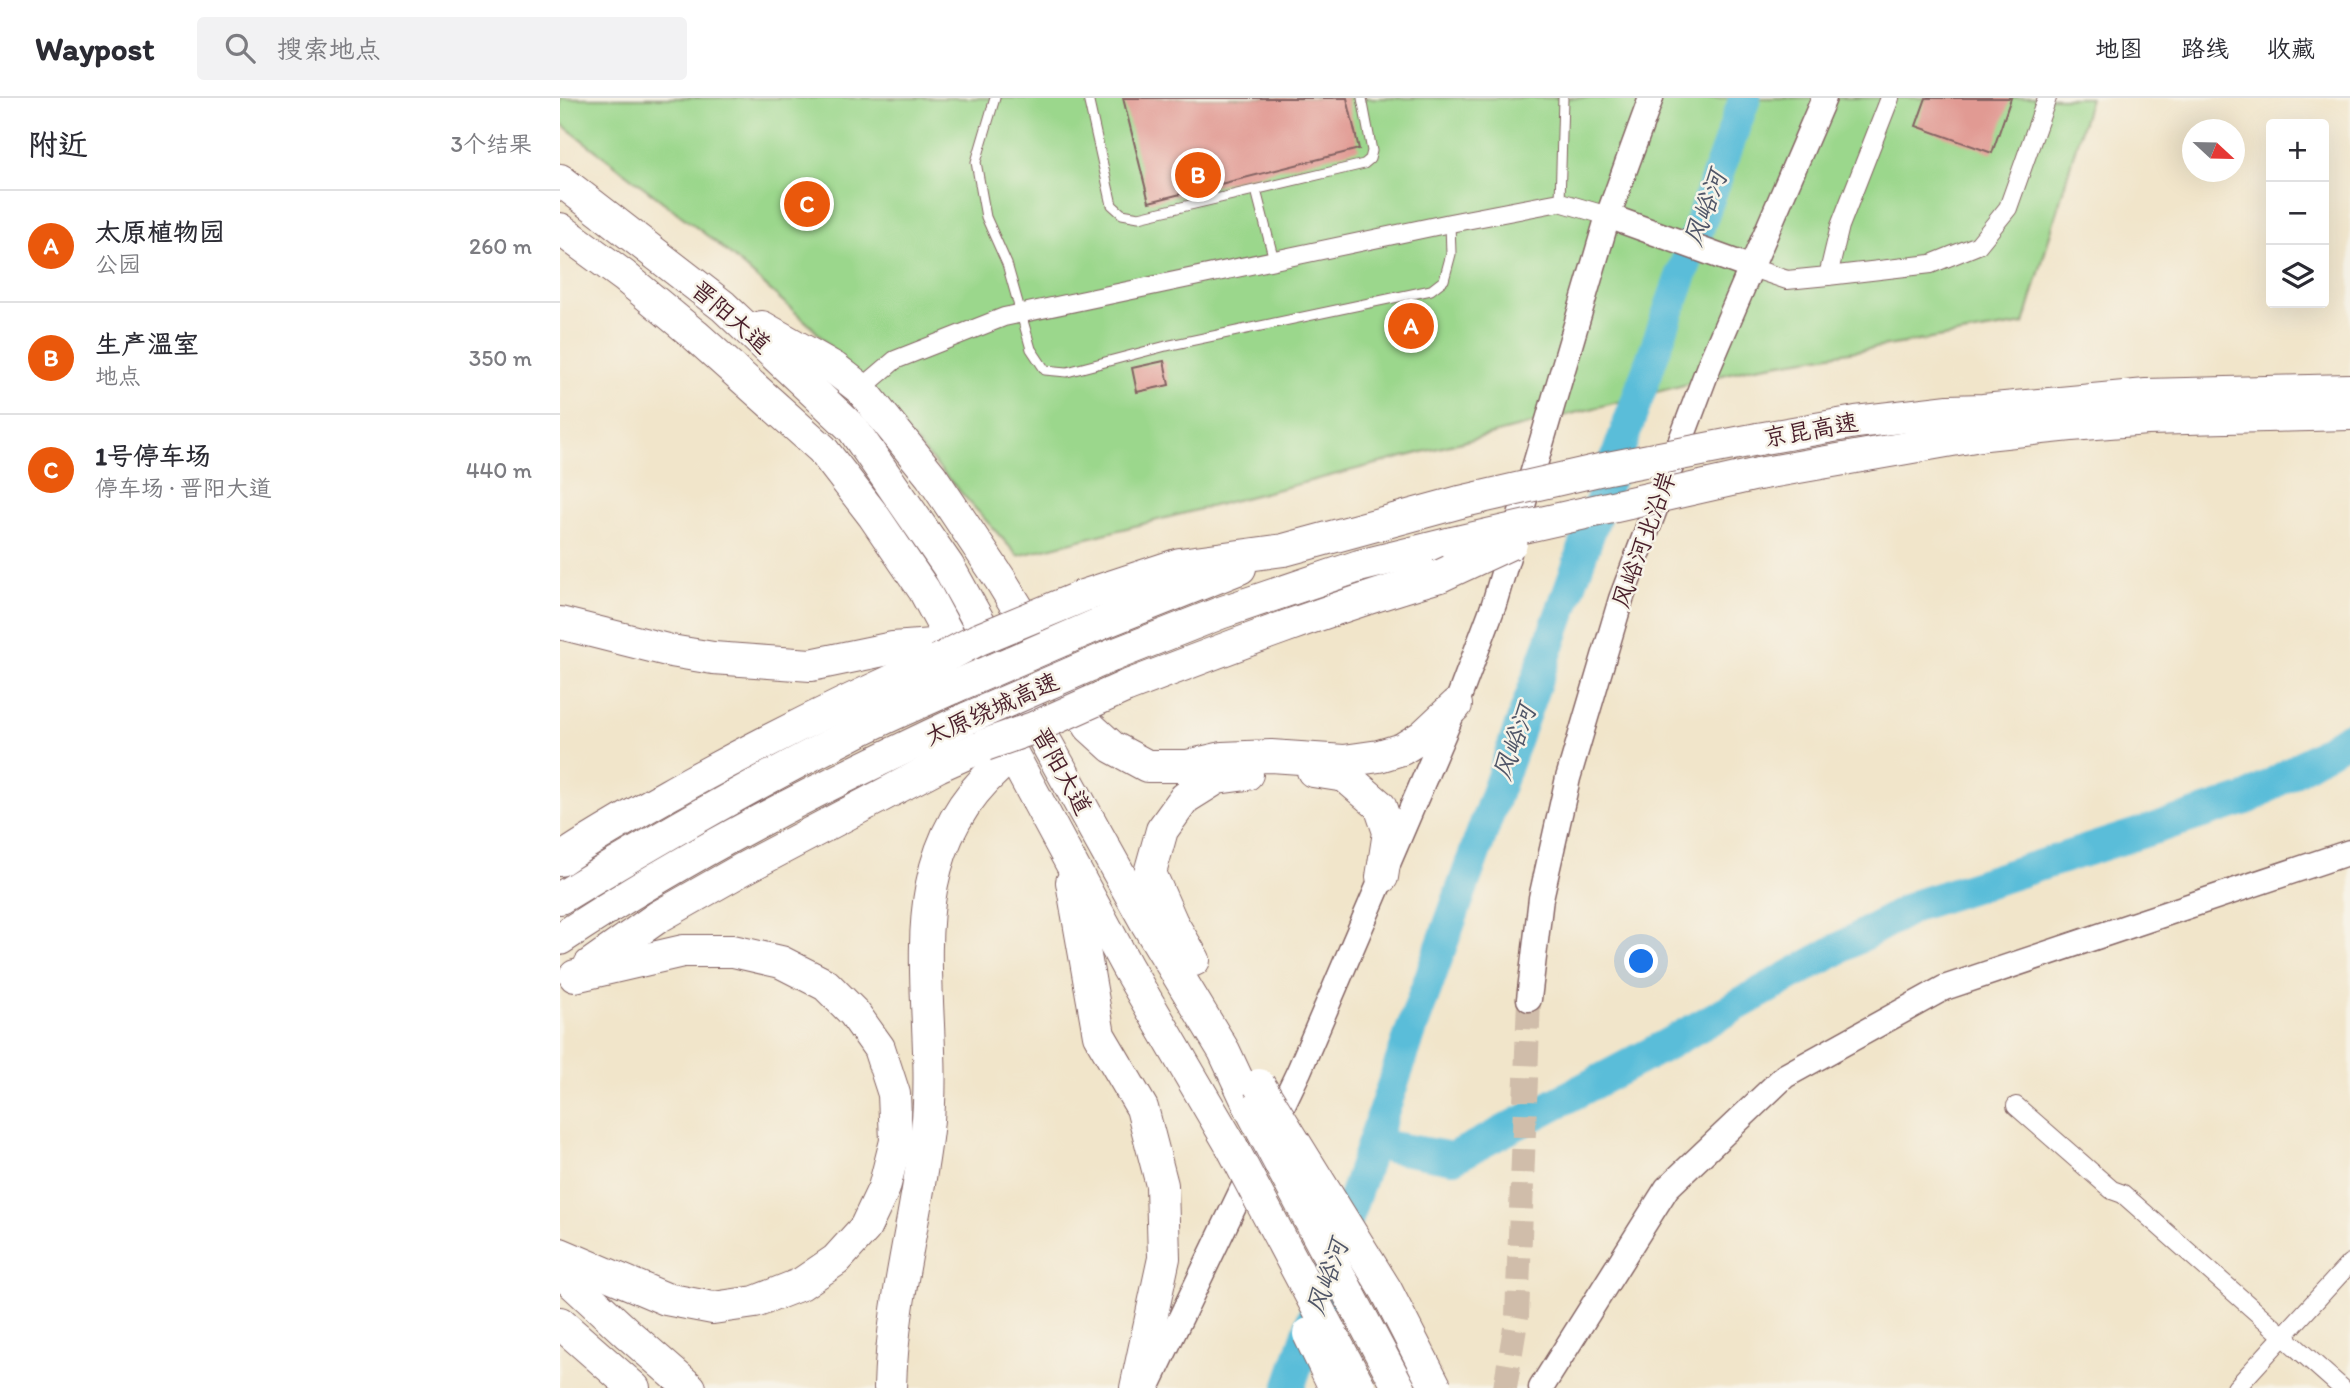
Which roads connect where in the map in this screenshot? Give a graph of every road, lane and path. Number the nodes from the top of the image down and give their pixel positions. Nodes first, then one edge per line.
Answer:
1 (995, 98) edge
2 (1087, 98) edge
3 (1362, 98) edge
4 (1563, 98) edge
5 (1651, 98) edge
6 (1824, 98) edge
7 (1890, 98) edge
8 (2047, 98) edge
9 (560, 180) edge
10 (1256, 190) junction
11 (1560, 202) junction
12 (1615, 218) junction
13 (1450, 223) junction
14 (560, 229) edge
15 (1275, 260) junction
16 (1741, 264) junction
17 (1828, 276) junction
18 (723, 306) junction
19 (1021, 314) junction
20 (861, 389) junction
21 (2350, 390) edge
22 (2350, 414) edge
23 (1567, 518) junction
24 (1284, 550) junction
25 (560, 623) edge
26 (935, 652) junction
27 (1457, 705) junction
28 (991, 756) junction
29 (2350, 852) edge
30 (1067, 853) junction
31 (560, 860) edge
32 (1382, 877) junction
33 (560, 898) edge
34 (560, 939) edge
35 (567, 981) edge
36 (1529, 999) tunnel mouth
37 (1255, 1097) junction
38 (2016, 1106) dead end
39 (1223, 1150) junction
40 (560, 1254) edge
41 (2350, 1263) edge
42 (560, 1271) edge
43 (560, 1323) edge
44 (2283, 1336) junction
45 (634, 1388) edge
46 (690, 1388) edge
47 (890, 1388) edge
48 (1136, 1388) edge
49 (1147, 1388) edge
50 (1335, 1388) edge
51 (1360, 1388) edge
52 (1399, 1388) edge
53 (1436, 1388) edge
54 (1541, 1388) edge
55 (2236, 1388) edge
56 (2342, 1388) edge

1 - 19 lane
2 - 10 lane
3 - 10 lane
4 - 11 lane
5 - 12 street
6 - 16 street, 风峪河北沿岸
7 - 17 street
8 - 17 street
9 - 18 highway, 晋阳大道
10 - 15 lane
11 - 12 street
11 - 13 street
12 - 16 street
12 - 27 street
13 - 15 street
13 - 19 lane
14 - 30 highway, 晋阳大道
15 - 19 street
16 - 17 street
16 - 36 street, 风峪河北沿岸
18 - 20 highway
18 - 37 highway, 晋阳大道
19 - 20 street
20 - 27 highway
21 - 24 highway, 京昆高速, bridge
22 - 23 highway, 京昆高速, bridge
23 - 28 highway, bridge
23 - 34 highway, 太原绕城高速, bridge
24 - 26 highway, bridge
24 - 33 highway, 太原绕城高速, bridge
25 - 26 highway
26 - 31 highway
27 - 32 street
28 - 35 highway
28 - 47 highway
29 - 54 street
30 - 39 highway, 晋阳大道
30 - 48 highway
32 - 37 highway
32 - 49 street
35 - 40 highway
37 - 52 highway, 晋阳大道, bridge
37 - 53 highway, bridge
38 - 44 street
39 - 50 highway, bridge
39 - 51 highway, 晋阳大道, bridge
41 - 44 street
42 - 46 highway
43 - 45 highway
44 - 55 street
44 - 56 street

